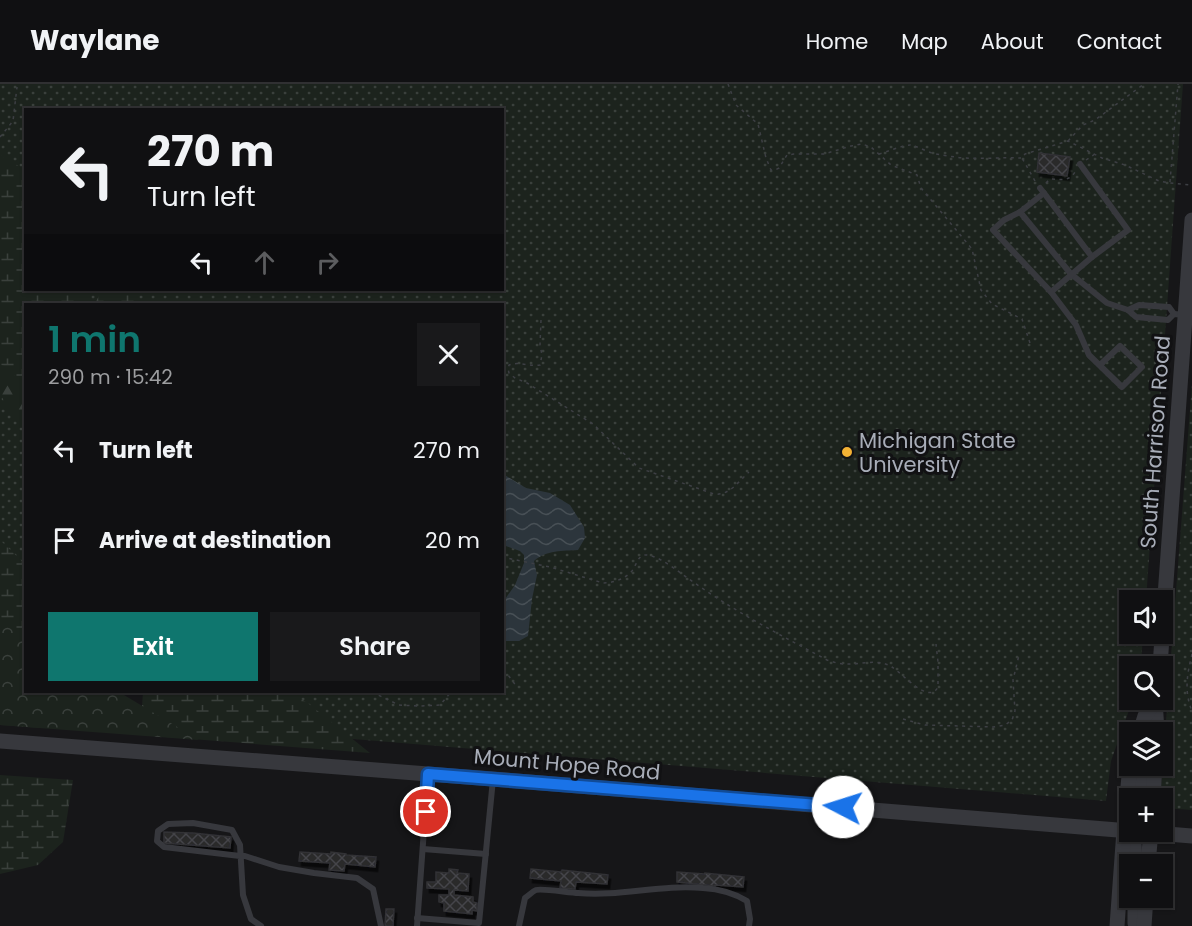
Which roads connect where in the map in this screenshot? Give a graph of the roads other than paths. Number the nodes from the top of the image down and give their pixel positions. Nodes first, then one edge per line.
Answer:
1 (1080, 164) road end
2 (1020, 212) junction
3 (1192, 220) edge
4 (1092, 257) junction
5 (1071, 274) junction
6 (1051, 292) junction
7 (1128, 310) junction
8 (1180, 315) junction
9 (1100, 365) junction
10 (1161, 656) edge
11 (1149, 710) edge
12 (1145, 716) junction
13 (1143, 722) edge
14 (1145, 722) edge
15 (0, 741) edge
16 (428, 774) junction
17 (493, 779) junction
18 (1119, 829) edge
19 (1173, 834) edge
20 (1192, 836) edge
21 (1136, 842) edge
22 (423, 849) junction
23 (486, 854) junction
24 (240, 856) junction
25 (1135, 908) edge
26 (1145, 908) edge
27 (417, 918) junction
28 (261, 926) edge
29 (381, 926) edge
30 (417, 926) edge
31 (519, 926) edge
32 (750, 926) edge
33 (1117, 926) edge
34 (1135, 926) edge
35 (1144, 926) edge

1 - 4 lane
2 - 4 lane
2 - 5 lane
2 - 6 lane
3 - 8 street, South Harrison Road
4 - 5 lane
5 - 6 lane
5 - 7 lane
6 - 9 lane
7 - 8 lane
7 - 8 lane
8 - 10 street, South Harrison Road
9 - 9 lane
11 - 12 street
12 - 13 street
12 - 14 street
15 - 16 street, Mount Hope Road
16 - 17 street, Mount Hope Road
16 - 22 lane
17 - 18 street, Mount Hope Road
17 - 23 lane
19 - 20 street, Mount Hope Road
21 - 33 street
22 - 23 lane
22 - 27 lane
23 - 27 lane
24 - 24 lane
24 - 28 lane
24 - 29 lane
25 - 34 street
26 - 35 street
27 - 30 lane
31 - 32 lane

